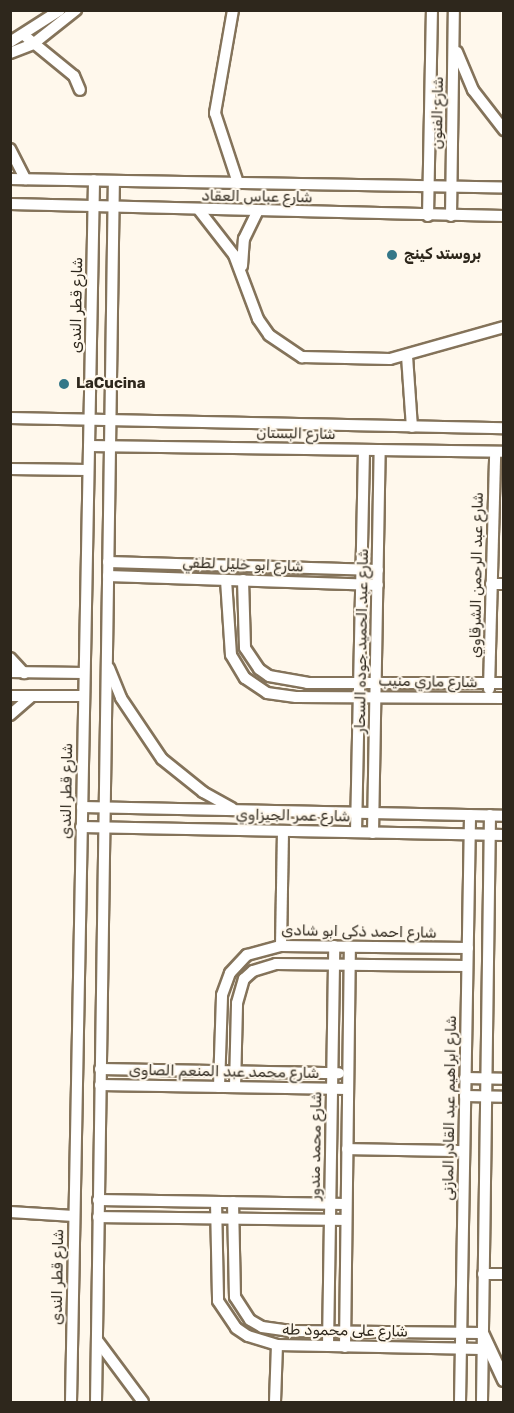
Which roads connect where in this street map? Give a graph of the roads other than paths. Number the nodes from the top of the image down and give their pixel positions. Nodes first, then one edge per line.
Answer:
1 (60, 10) edge
2 (76, 10) edge
3 (233, 10) edge
4 (432, 10) edge
5 (454, 10) edge
6 (29, 40) junction
7 (10, 42) edge
8 (453, 42) junction
9 (10, 53) edge
10 (80, 90) dead end
11 (504, 130) edge
12 (10, 148) edge
13 (10, 179) edge
14 (25, 179) junction
15 (94, 180) junction
16 (114, 181) junction
17 (238, 183) junction
18 (428, 187) junction
19 (452, 187) junction
20 (504, 188) edge
21 (10, 204) edge
22 (94, 208) junction
23 (113, 208) junction
24 (199, 210) junction
25 (257, 212) junction
26 (428, 216) junction
27 (452, 216) junction
28 (504, 216) edge
29 (242, 272) junction
30 (504, 327) edge
31 (407, 356) junction
32 (10, 418) edge
33 (90, 420) junction
34 (110, 421) junction
35 (412, 427) junction
36 (504, 428) edge
37 (89, 446) junction
38 (110, 446) junction
39 (364, 450) junction
40 (380, 450) junction
41 (499, 452) edge
42 (10, 469) edge
43 (88, 470) junction
44 (108, 562) junction
45 (498, 568) edge
46 (361, 570) junction
47 (378, 570) junction
48 (108, 576) junction
49 (226, 580) junction
50 (243, 580) junction
51 (361, 584) junction
52 (492, 584) junction
53 (504, 584) edge
54 (378, 585) junction
55 (10, 658) edge
56 (106, 660) junction
57 (10, 672) edge
58 (24, 673) junction
59 (84, 673) junction
60 (359, 682) junction
61 (376, 682) junction
62 (489, 683) junction
63 (504, 683) edge
64 (10, 696) edge
65 (32, 696) junction
66 (84, 696) junction
67 (359, 697) junction
68 (376, 697) junction
69 (489, 698) junction
70 (504, 698) edge
71 (10, 715) edge
72 (82, 807) junction
73 (104, 807) junction
74 (234, 810) junction
75 (357, 812) junction
76 (373, 813) junction
77 (470, 815) junction
78 (490, 815) junction
79 (504, 816) edge
80 (81, 827) junction
81 (104, 828) junction
82 (283, 831) junction
83 (356, 832) junction
84 (373, 833) junction
85 (470, 835) junction
86 (490, 835) junction
87 (504, 835) edge
88 (281, 946) junction
89 (334, 946) junction
90 (350, 947) junction
91 (468, 948) junction
92 (334, 964) junction
93 (350, 964) junction
94 (467, 966) junction
95 (100, 1069) junction
96 (219, 1071) junction
97 (235, 1071) junction
98 (332, 1073) junction
99 (348, 1073) junction
100 (465, 1078) junction
101 (486, 1078) junction
102 (504, 1079) edge
103 (100, 1085) junction
104 (219, 1087) junction
105 (235, 1087) junction
106 (332, 1089) junction
107 (348, 1089) junction
108 (465, 1096) junction
109 (486, 1096) junction
110 (504, 1097) edge
111 (347, 1149) junction
112 (464, 1151) junction
113 (98, 1200) junction
114 (216, 1202) junction
115 (233, 1202) junction
116 (330, 1204) junction
117 (346, 1204) junction
118 (10, 1212) edge
119 (74, 1216) junction
120 (98, 1217) junction
121 (216, 1219) junction
122 (233, 1219) junction
123 (330, 1220) junction
124 (346, 1220) junction
125 (483, 1274) junction
126 (504, 1274) edge
127 (328, 1331) junction
128 (345, 1332) junction
129 (461, 1333) junction
130 (482, 1333) junction
131 (96, 1339) junction
132 (277, 1345) junction
133 (328, 1347) junction
134 (345, 1347) junction
135 (461, 1349) junction
136 (482, 1349) junction
137 (504, 1380) edge
138 (71, 1402) edge
139 (96, 1402) edge
140 (143, 1402) edge
141 (275, 1402) edge
142 (460, 1402) edge
143 (482, 1402) edge

1 - 6 street
2 - 6 street
3 - 17 street
4 - 18 street, شارع الفنون
5 - 8 street, شارع الفنون
6 - 7 street
6 - 9 street
6 - 10 street
8 - 11 street
8 - 19 street, شارع الفنون
12 - 14 street
13 - 14 street, شارع عباس العقاد
14 - 15 street, شارع عباس العقاد
15 - 16 street, شارع عباس العقاد
15 - 22 street, شارع قطر الندى
16 - 17 street, شارع عباس العقاد
16 - 23 street
17 - 18 street, شارع عباس العقاد
18 - 19 street, شارع عباس العقاد
18 - 26 street, شارع الفنون
19 - 20 street, شارع عباس العقاد
19 - 27 street, شارع الفنون
21 - 22 street, شارع عباس العقاد
22 - 23 street, شارع عباس العقاد
22 - 33 street, شارع قطر الندى
23 - 24 street, شارع عباس العقاد
23 - 34 street
24 - 25 street, شارع عباس العقاد
24 - 29 street
25 - 26 street, شارع عباس العقاد
25 - 29 street
26 - 27 street, شارع عباس العقاد
27 - 28 street, شارع عباس العقاد
29 - 31 street
30 - 31 street
31 - 35 street
32 - 33 street, شارع البستان
33 - 34 street, شارع البستان
33 - 37 street, شارع قطر الندى
34 - 35 street, شارع البستان
34 - 38 street
35 - 36 street, شارع البستان
37 - 38 street, شارع البستان
37 - 43 street, شارع قطر الندى
38 - 39 street, شارع البستان
38 - 44 street
39 - 40 street, شارع البستان
39 - 46 street, شارع عبد الحميد جوده السحار
40 - 41 street, شارع البستان
40 - 47 street, شارع عبد الحميد جوده السحار
41 - 45 street, شارع عبد الرحمن الشرقاوي
42 - 43 street
43 - 59 street, شارع قطر الندى
44 - 46 street, شارع ابو خليل لطفي
44 - 48 street
45 - 52 street, شارع عبد الرحمن الشرقاوي
46 - 47 street, شارع ابو خليل لطفي
46 - 51 street, شارع عبد الحميد جوده السحار
47 - 54 street, شارع عبد الحميد جوده السحار
48 - 49 street, شارع ابو خليل لطفي
48 - 56 street
49 - 50 street, شارع ابو خليل لطفي
49 - 67 street, شارع ماري منيب
50 - 51 street, شارع ابو خليل لطفي
50 - 60 street, شارع ماري منيب
51 - 54 street, شارع ابو خليل لطفي
51 - 60 street, شارع عبد الحميد جوده السحار
52 - 53 street
52 - 62 street, شارع عبد الرحمن الشرقاوي
54 - 61 street, شارع عبد الحميد جوده السحار
55 - 58 street
56 - 73 street
56 - 74 street
57 - 58 street
58 - 59 street
59 - 66 street, شارع قطر الندى
60 - 61 street, شارع ماري منيب
60 - 67 street, شارع عبد الحميد جوده السحار
61 - 62 street, شارع ماري منيب
61 - 68 street, شارع عبد الحميد جوده السحار
62 - 63 street, شارع ماري منيب
62 - 69 street, شارع عبد الرحمن الشرقاوي
64 - 65 street
65 - 66 street
65 - 71 street
66 - 72 street, شارع قطر الندى
67 - 68 street, شارع ماري منيب
67 - 75 street, شارع عبد الحميد جوده السحار
68 - 69 street, شارع ماري منيب
68 - 76 street, شارع عبد الحميد جوده السحار
69 - 70 street, شارع ماري منيب
72 - 73 street, شارع عمر الجيزاوي
72 - 80 street, شارع قطر الندى
73 - 74 street, شارع عمر الجيزاوي
73 - 81 street
74 - 75 street, شارع عمر الجيزاوي
75 - 76 street, شارع عمر الجيزاوي
75 - 83 street, شارع عبد الحميد جوده السحار
76 - 77 street, شارع عمر الجيزاوي
76 - 84 street, شارع عبد الحميد جوده السحار
77 - 78 street, شارع عمر الجيزاوي
77 - 85 street, شارع ابراهيم عبد القادر المازنى
78 - 79 street, شارع عمر الجيزاوي
78 - 86 street
80 - 81 street, شارع عمر الجيزاوي
80 - 119 street, شارع قطر الندى
81 - 82 street, شارع عمر الجيزاوي
81 - 95 street
82 - 83 street, شارع عمر الجيزاوي
82 - 88 street
83 - 84 street, شارع عمر الجيزاوي
84 - 85 street, شارع عمر الجيزاوي
85 - 86 street, شارع عمر الجيزاوي
85 - 91 street, شارع ابراهيم عبد القادر المازنى
86 - 87 street, شارع عمر الجيزاوي
86 - 101 street
88 - 89 street, شارع احمد ذكى ابو شادى
88 - 96 street, شارع احمد ذكى ابو شادى
89 - 90 street, شارع احمد ذكى ابو شادى
89 - 92 street, شارع محمد مندور
90 - 91 street, شارع احمد ذكى ابو شادى
90 - 93 street, شارع محمد مندور
91 - 94 street, شارع ابراهيم عبد القادر المازنى
92 - 93 street
92 - 97 street
92 - 98 street, شارع محمد مندور
93 - 94 street
93 - 99 street, شارع محمد مندور
94 - 100 street, شارع ابراهيم عبد القادر المازنى
95 - 96 street, شارع محمد عبد المنعم الصاوى
95 - 103 street
96 - 97 street, شارع محمد عبد المنعم الصاوى
96 - 104 street, شارع احمد ذكى ابو شادى
97 - 98 street, شارع محمد عبد المنعم الصاوى
97 - 105 street
98 - 99 street, شارع محمد عبد المنعم الصاوى
98 - 106 street, شارع محمد مندور
99 - 107 street, شارع محمد مندور
100 - 101 street
100 - 108 street, شارع ابراهيم عبد القادر المازنى
101 - 102 street
101 - 109 street
103 - 104 street, شارع محمد عبد المنعم الصاوى
103 - 113 street
104 - 105 street, شارع محمد عبد المنعم الصاوى
105 - 106 street, شارع محمد عبد المنعم الصاوى
106 - 107 street, شارع محمد عبد المنعم الصاوى
106 - 116 street, شارع محمد مندور
107 - 111 street, شارع محمد مندور
108 - 109 street
108 - 112 street, شارع ابراهيم عبد القادر المازنى
109 - 110 street
109 - 125 street
111 - 112 street
111 - 117 street, شارع محمد مندور
112 - 129 street, شارع ابراهيم عبد القادر المازنى
113 - 114 street
113 - 120 street
114 - 115 street
114 - 121 street, شارع على محمود طه
115 - 116 street
115 - 122 street, شارع على محمود طه
116 - 117 street
116 - 123 street, شارع محمد مندور
117 - 124 street, شارع محمد مندور
118 - 119 street
119 - 138 street, شارع قطر الندى
120 - 121 street
120 - 131 street
121 - 122 street
121 - 132 street, شارع على محمود طه
122 - 123 street
122 - 127 street, شارع على محمود طه
123 - 124 street
123 - 127 street, شارع محمد مندور
124 - 128 street, شارع محمد مندور
125 - 126 street
125 - 130 street
127 - 128 street, شارع على محمود طه
127 - 133 street, شارع محمد مندور
128 - 129 street, شارع على محمود طه
128 - 134 street, شارع محمد مندور
129 - 130 street, شارع على محمود طه
129 - 135 street, شارع ابراهيم عبد القادر المازنى
130 - 136 street
130 - 137 street
131 - 139 street
131 - 140 street
132 - 133 street, شارع على محمود طه
132 - 141 street
133 - 134 street, شارع على محمود طه
134 - 135 street, شارع على محمود طه
135 - 136 street, شارع على محمود طه
135 - 142 street, شارع ابراهيم عبد القادر المازنى
136 - 143 street

